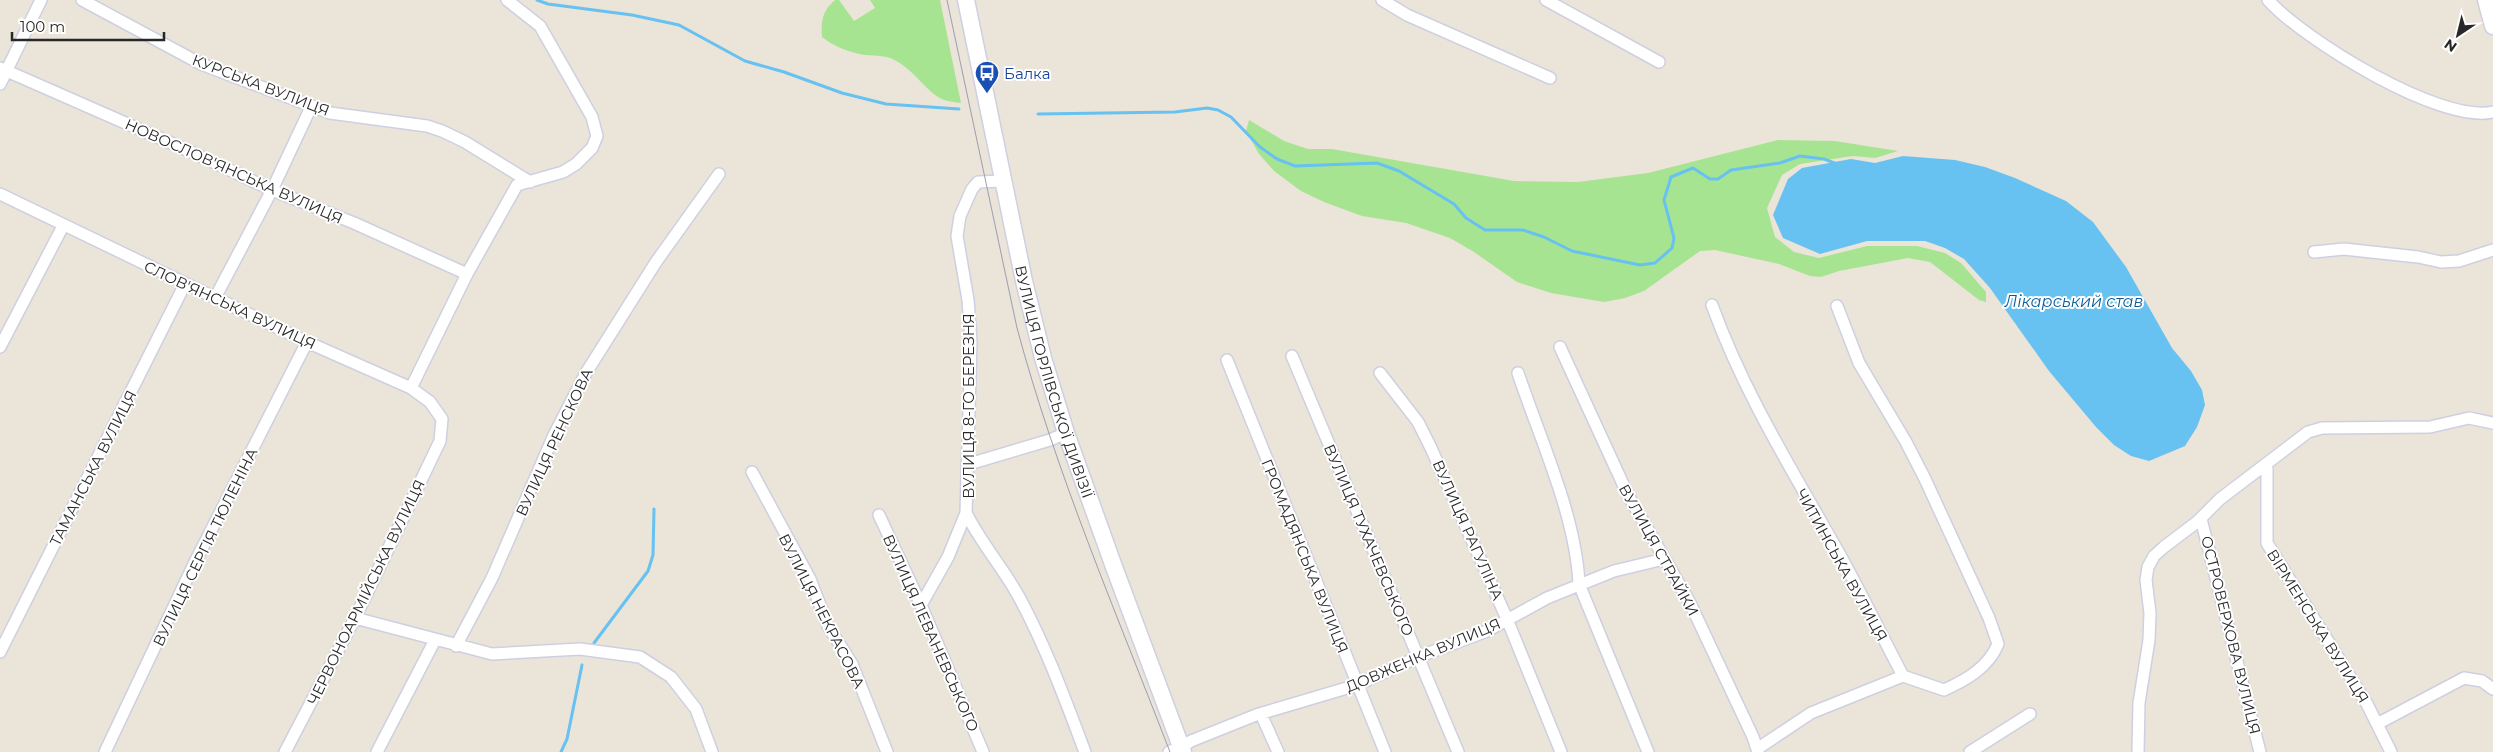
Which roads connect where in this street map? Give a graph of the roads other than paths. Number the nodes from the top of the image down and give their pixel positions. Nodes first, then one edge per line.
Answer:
1 (42, 0) edge
2 (82, 0) edge
3 (507, 0) edge
4 (966, 0) edge
5 (1382, 0) edge
6 (1546, 0) edge
7 (2268, 0) edge
8 (2486, 0) edge
9 (2493, 26) edge
10 (1659, 62) dead end
11 (3, 69) edge
12 (1550, 78) dead end
13 (0, 84) edge
14 (310, 107) junction
15 (2493, 112) edge
16 (719, 174) dead end
17 (1004, 181) junction
18 (530, 182) junction
19 (272, 190) junction
20 (0, 194) edge
21 (63, 226) junction
22 (2493, 250) edge
23 (2314, 252) dead end
24 (467, 274) junction
25 (185, 284) junction
26 (215, 298) junction
27 (1712, 305) dead end
28 (1837, 306) dead end
29 (307, 342) junction
30 (0, 347) edge
31 (1560, 347) dead end
32 (1292, 356) dead end
33 (1227, 360) dead end
34 (1380, 373) dead end
35 (1518, 373) dead end
36 (411, 388) junction
37 (2493, 423) edge
38 (443, 430) joint
39 (1066, 433) junction
40 (969, 464) junction
41 (2267, 465) junction
42 (752, 472) dead end
43 (966, 513) junction
44 (878, 515) dead end
45 (2201, 519) junction
46 (1664, 559) junction
47 (1579, 584) junction
48 (921, 605) junction
49 (355, 618) junction
50 (1508, 619) junction
51 (435, 640) junction
52 (456, 646) junction
53 (0, 652) edge
54 (1418, 657) junction
55 (1903, 676) junction
56 (1357, 685) junction
57 (2493, 689) edge
58 (1261, 714) junction
59 (2030, 714) dead end
60 (2377, 724) junction
61 (1178, 750) edge
62 (1757, 750) edge
63 (106, 752) edge
64 (286, 752) edge
65 (377, 752) edge
66 (712, 752) edge
67 (887, 752) edge
68 (983, 752) edge
69 (1085, 752) edge
70 (1278, 752) edge
71 (1385, 752) edge
72 (1458, 752) edge
73 (1561, 752) edge
74 (1648, 752) edge
75 (1970, 752) edge
76 (2138, 752) edge
77 (2260, 752) edge
78 (2391, 752) edge

1 - 11 street
2 - 14 street, КУРСЬКА ВУЛИЦЯ
3 - 18 street
4 - 17 main road, ВУЛИЦЯ ГОРЛІВСЬКОЇ ДИВІЗІЇ
5 - 12 street
6 - 10 street
7 - 15 street
8 - 9 main road
11 - 13 street
11 - 19 street, НОВОСЛОВ'ЯНСЬКА ВУЛИЦЯ
14 - 18 street, КУРСЬКА ВУЛИЦЯ
14 - 19 street
16 - 52 street, ВУЛИЦЯ РЕНСКОВА
17 - 39 main road, ВУЛИЦЯ ГОРЛІВСЬКОЇ ДИВІЗІЇ
17 - 40 street, ВУЛИЦЯ 8-ГО БЕРЕЗНЯ
18 - 24 street
19 - 24 street, НОВОСЛОВ'ЯНСЬКА ВУЛИЦЯ
19 - 26 street
20 - 21 street, СЛОВ'ЯНСЬКА ВУЛИЦЯ
21 - 25 street, СЛОВ'ЯНСЬКА ВУЛИЦЯ
21 - 30 street
22 - 23 street
24 - 36 street
25 - 26 street, СЛОВ'ЯНСЬКА ВУЛИЦЯ
25 - 53 street, ТАМАНСЬКА ВУЛИЦЯ
26 - 29 street, СЛОВ'ЯНСЬКА ВУЛИЦЯ
27 - 55 street, ЧИТИНСЬКА ВУЛИЦЯ
28 - 55 street
29 - 36 street, СЛОВ'ЯНСЬКА ВУЛИЦЯ
29 - 63 street, ВУЛИЦЯ СЕРГІЯ ТЮЛЕНІНА
31 - 46 street, ВУЛИЦЯ СТРАЙКИ
32 - 54 street, ВУЛИЦЯ ТУХАЧЕВСЬКОГО
33 - 56 street, ГРОМАДЯНСЬКА ВУЛИЦЯ
34 - 50 street, ВУЛИЦЯ РАГУЛІНА
35 - 47 street
36 - 38 street, СЛОВ'ЯНСЬКА ВУЛИЦЯ
37 - 41 street
38 - 49 street, ЧЕРВОНОАРМІЙСЬКА ВУЛИЦЯ
39 - 40 street
39 - 61 main road, ВУЛИЦЯ ГОРЛІВСЬКОЇ ДИВІЗІЇ
40 - 43 street, ВУЛИЦЯ 8-ГО БЕРЕЗНЯ
41 - 45 street
41 - 60 street, ВІРМЕНСЬКА ВУЛИЦЯ
42 - 67 street, ВУЛИЦЯ НЕКРАСОВА
43 - 48 street
43 - 69 street, ВУЛИЦЯ 8-ГО БЕРЕЗНЯ
44 - 48 street, ВУЛИЦЯ ЛЕВАНЕВСЬКОГО
45 - 76 street
45 - 77 street, ОСТРОВЕРХОВА ВУЛИЦЯ
46 - 47 street, ДОВЖЕНКА ВУЛИЦЯ
46 - 62 street, ВУЛИЦЯ СТРАЙКИ
47 - 50 street, ДОВЖЕНКА ВУЛИЦЯ
47 - 74 street
48 - 68 street, ВУЛИЦЯ ЛЕВАНЕВСЬКОГО
49 - 51 street
49 - 64 street, ЧЕРВОНОАРМІЙСЬКА ВУЛИЦЯ
50 - 54 street, ДОВЖЕНКА ВУЛИЦЯ
50 - 73 street, ВУЛИЦЯ РАГУЛІНА
51 - 52 street
51 - 65 street
52 - 66 street
54 - 56 street, ДОВЖЕНКА ВУЛИЦЯ
54 - 72 street, ВУЛИЦЯ ТУХАЧЕВСЬКОГО
55 - 62 street
56 - 58 street, ДОВЖЕНКА ВУЛИЦЯ
56 - 71 street, ГРОМАДЯНСЬКА ВУЛИЦЯ
57 - 60 street
58 - 61 street, ДОВЖЕНКА ВУЛИЦЯ
58 - 70 street
59 - 75 street
60 - 78 street, ВІРМЕНСЬКА ВУЛИЦЯ

